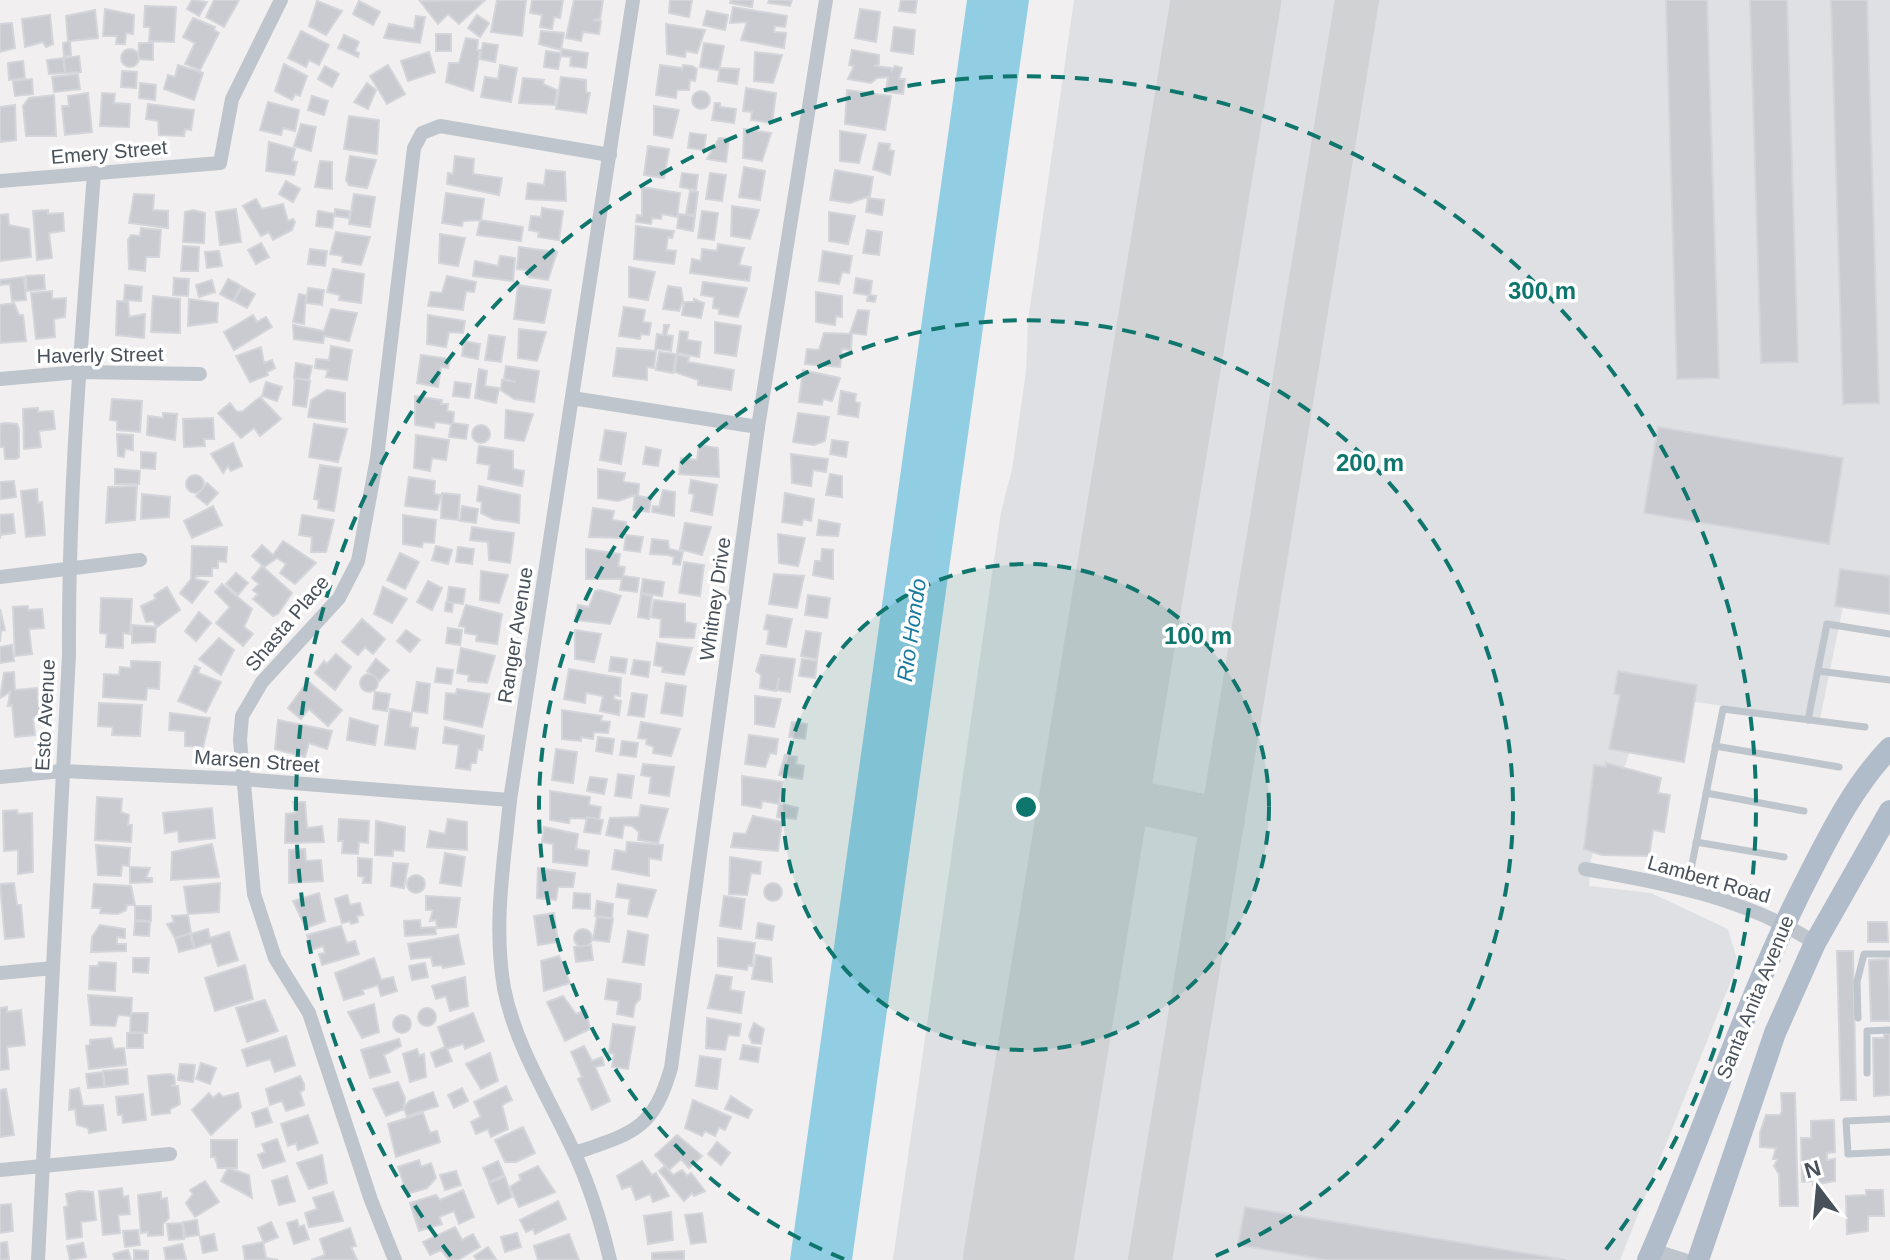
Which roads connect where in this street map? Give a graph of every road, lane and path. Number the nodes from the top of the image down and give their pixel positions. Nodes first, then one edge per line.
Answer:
1 (281, 0) edge
2 (633, 0) edge
3 (826, 0) edge
4 (610, 155) junction
5 (94, 173) junction
6 (0, 181) edge
7 (79, 372) junction
8 (200, 374) dead end
9 (0, 379) edge
10 (572, 398) junction
11 (758, 427) junction
12 (140, 560) dead end
13 (68, 571) junction
14 (0, 577) edge
15 (1890, 634) edge
16 (1818, 671) junction
17 (1890, 680) edge
18 (1808, 720) junction
19 (1865, 727) dead end
20 (1715, 746) junction
21 (1890, 748) edge
22 (1839, 767) dead end
23 (62, 771) junction
24 (0, 777) edge
25 (242, 779) junction
26 (1706, 793) junction
27 (510, 800) junction
28 (1804, 811) dead end
29 (1890, 811) edge
30 (1696, 842) junction
31 (1784, 857) dead end
32 (1585, 869) dead end
33 (1687, 889) junction
34 (1784, 923) junction
35 (1815, 943) junction
36 (1890, 954) edge
37 (53, 968) junction
38 (0, 973) edge
39 (1858, 1018) dead end
40 (1890, 1030) edge
41 (1867, 1073) dead end
42 (1890, 1119) edge
43 (1890, 1152) edge
44 (575, 1153) junction
45 (170, 1154) dead end
46 (41, 1166) junction
47 (0, 1170) edge
48 (1650, 1255) edge
49 (38, 1260) edge
50 (395, 1260) edge
51 (610, 1260) edge
52 (1684, 1260) edge
53 (1698, 1260) edge

1 - 5 street, Emery Street
2 - 4 street, Ranger Avenue
3 - 11 street, Whitney Drive
4 - 10 street, Ranger Avenue
4 - 25 street, Shasta Place
5 - 6 street, Emery Street
5 - 7 street, Esto Avenue
7 - 8 street, Haverly Street
7 - 9 street, Haverly Street
7 - 13 street, Esto Avenue
10 - 11 street
10 - 27 street, Ranger Avenue
11 - 44 street, Whitney Drive
12 - 13 street
13 - 14 street
13 - 23 street, Esto Avenue
15 - 16 lane
16 - 17 lane
16 - 18 lane
18 - 19 lane
18 - 20 lane
20 - 22 lane
20 - 26 lane
21 - 34 main road, Santa Anita Avenue
23 - 24 street, Marsen Street
23 - 25 street, Marsen Street
23 - 37 street, Esto Avenue
25 - 27 street, Marsen Street
25 - 50 street, Shasta Place
26 - 28 lane
26 - 30 lane
27 - 44 street, Ranger Avenue
29 - 35 main road, Santa Anita Avenue
30 - 31 lane
30 - 33 lane
32 - 33 street, Lambert Road
33 - 34 street, Lambert Road
34 - 35 street, Lambert Road
34 - 48 main road, Santa Anita Avenue
35 - 53 main road, Santa Anita Avenue
36 - 39 lane
37 - 38 street
37 - 46 street, Esto Avenue
40 - 41 lane
42 - 43 lane
44 - 51 street, Ranger Avenue
45 - 46 street
46 - 47 street
46 - 49 street, Esto Avenue
48 - 52 street

